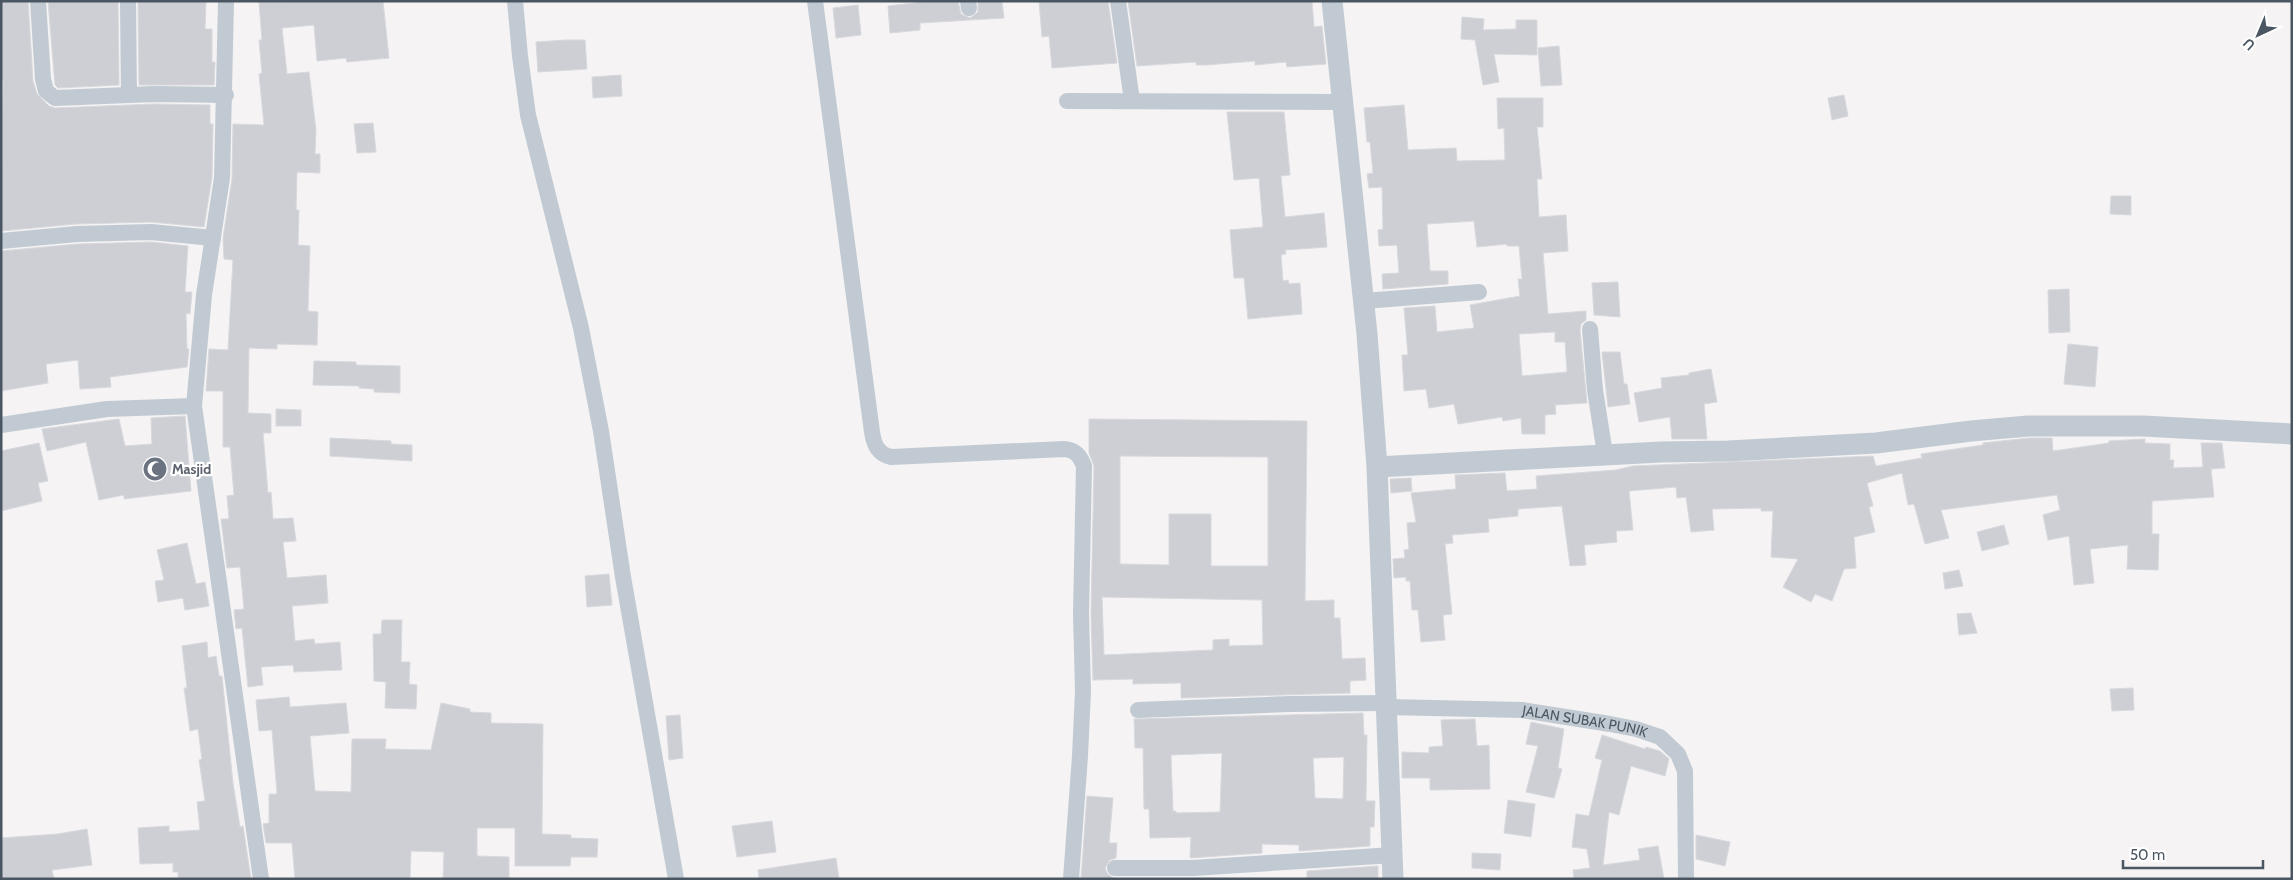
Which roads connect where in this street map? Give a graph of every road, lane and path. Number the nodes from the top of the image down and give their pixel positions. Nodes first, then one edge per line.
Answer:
1 (38, 1) edge
2 (128, 1) edge
3 (226, 1) edge
4 (515, 1) edge
5 (815, 1) edge
6 (1118, 1) edge
7 (1332, 1) edge
8 (226, 95) junction
9 (129, 96) junction
10 (1067, 101) dead end
11 (1132, 101) junction
12 (1343, 102) junction
13 (213, 238) junction
14 (1, 241) edge
15 (1479, 292) dead end
16 (1364, 301) junction
17 (1590, 329) dead end
18 (194, 406) junction
19 (1, 425) edge
20 (2292, 434) edge
21 (1605, 454) junction
22 (1377, 467) junction
23 (1386, 705) junction
24 (1138, 710) dead end
25 (1393, 855) junction
26 (1115, 868) dead end
27 (261, 879) edge
28 (676, 879) edge
29 (1071, 879) edge
30 (1393, 879) edge
31 (1686, 879) edge

1 - 9 street
2 - 9 street
3 - 8 street
4 - 28 street
5 - 29 street
6 - 11 street
7 - 12 street
8 - 9 street
8 - 13 street
10 - 11 street
11 - 12 street
12 - 16 street
13 - 14 street
13 - 18 street
15 - 16 street
16 - 22 street
17 - 21 street
18 - 19 street
18 - 27 street
20 - 21 street
21 - 22 street
22 - 23 street
23 - 24 street, JALAN SUBAK PUNIK
23 - 25 street
23 - 31 street, JALAN SUBAK PUNIK
25 - 26 street
25 - 30 street

